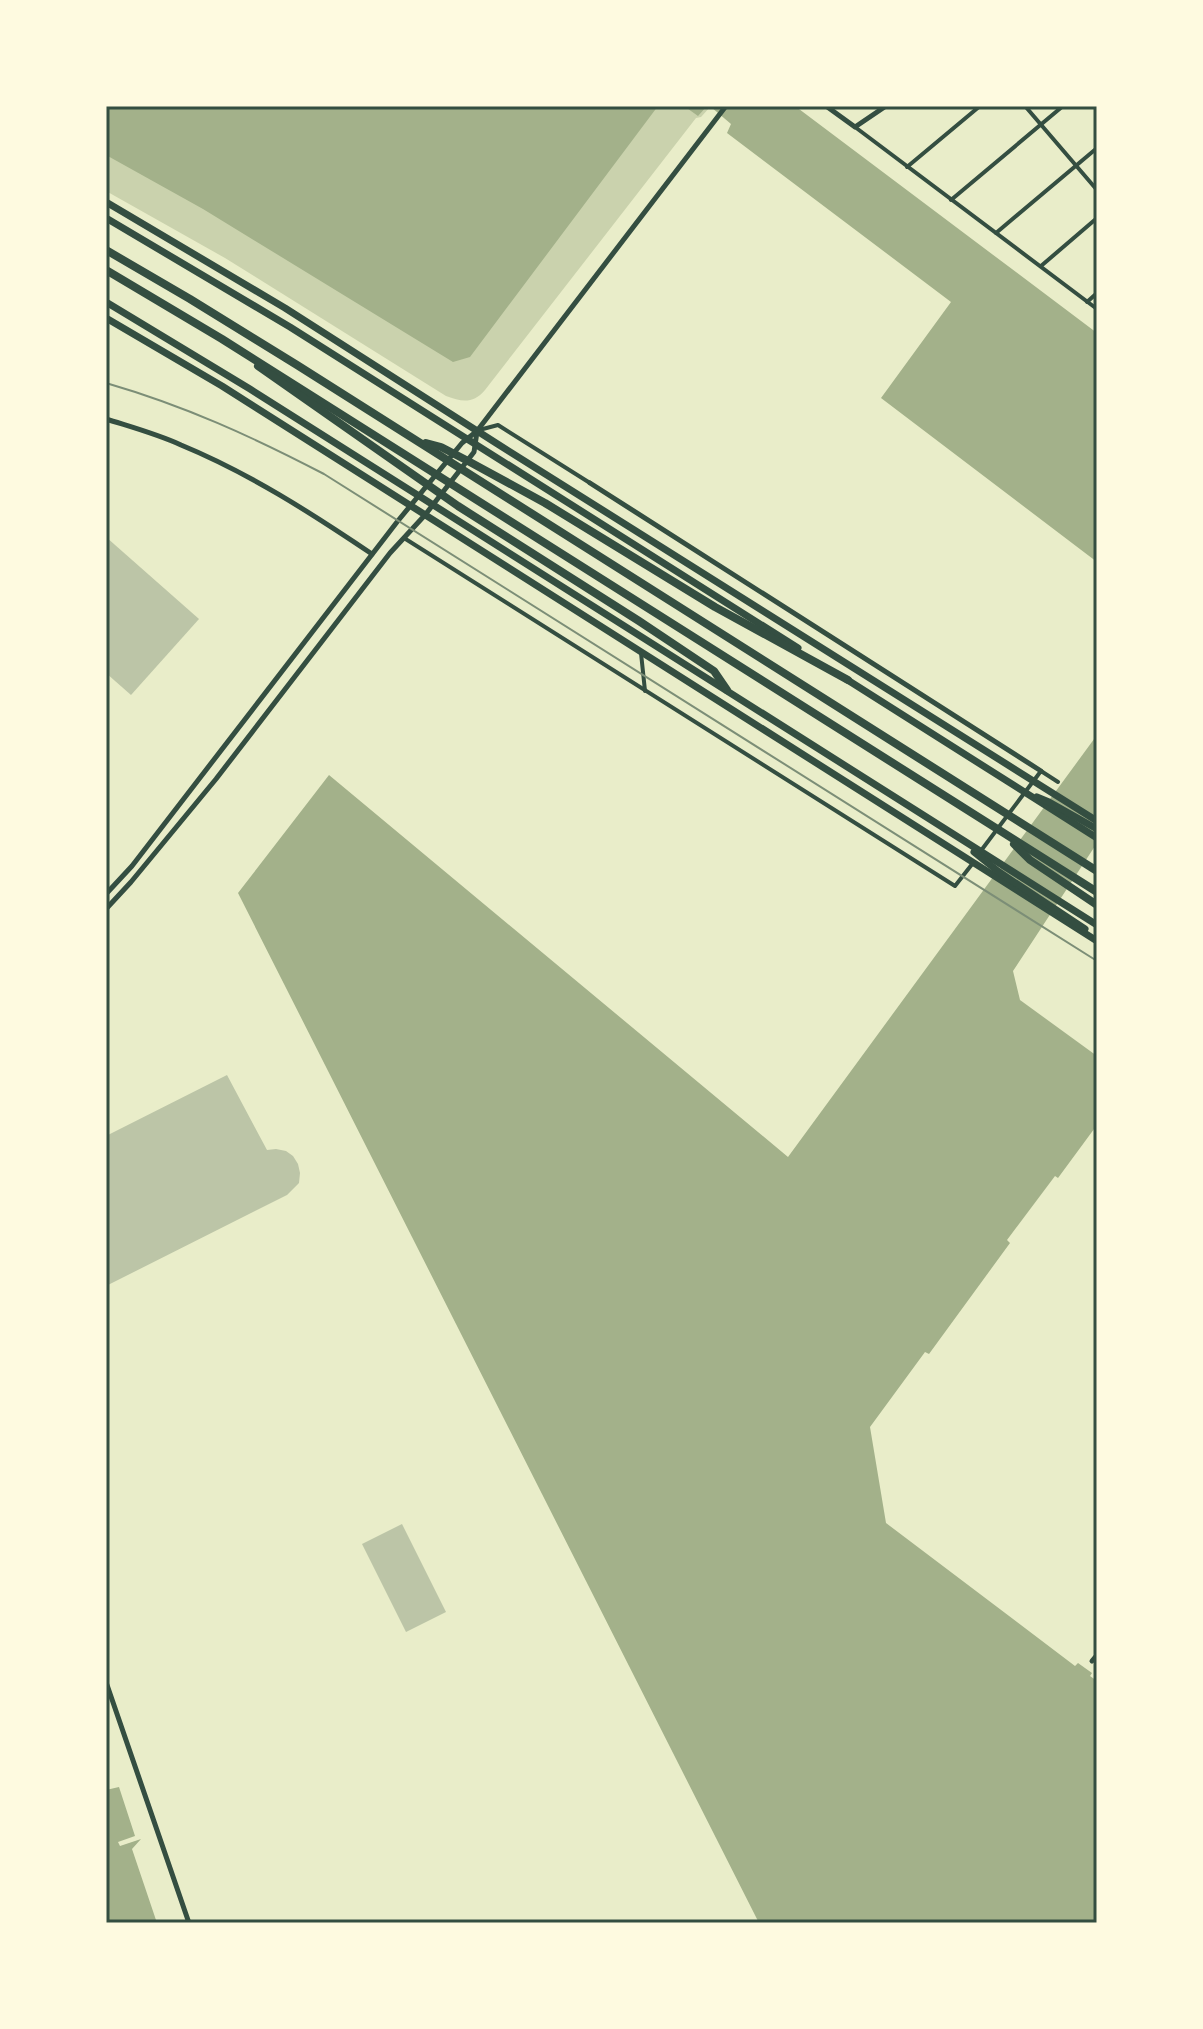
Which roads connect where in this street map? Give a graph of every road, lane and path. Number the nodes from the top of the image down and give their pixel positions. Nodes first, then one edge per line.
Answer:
1 (726, 106) edge
2 (826, 106) edge
3 (886, 106) edge
4 (980, 106) edge
5 (1025, 106) edge
6 (1063, 106) edge
7 (1041, 125) junction
8 (855, 127) junction
9 (1097, 148) edge
10 (1076, 166) junction
11 (907, 167) junction
12 (1097, 190) edge
13 (951, 200) junction
14 (106, 202) edge
15 (106, 218) edge
16 (1097, 218) edge
17 (996, 233) junction
18 (106, 250) edge
19 (1040, 266) junction
20 (106, 270) edge
21 (1097, 293) edge
22 (106, 302) edge
23 (1087, 302) junction
24 (1097, 309) edge
25 (106, 318) edge
26 (222, 339) junction
27 (106, 419) edge
28 (477, 431) junction
29 (417, 441) junction
30 (590, 483) joint
31 (411, 506) junction
32 (425, 515) junction
33 (404, 538) junction
34 (372, 554) junction
35 (332, 607) junction
36 (342, 615) junction
37 (640, 651) junction
38 (282, 671) junction
39 (293, 679) junction
40 (848, 680) junction
41 (727, 690) junction
42 (645, 691) junction
43 (205, 771) junction
44 (1041, 771) junction
45 (216, 779) junction
46 (1058, 782) dead end
47 (1024, 792) junction
48 (169, 817) junction
49 (1097, 821) edge
50 (178, 824) junction
51 (947, 829) junction
52 (1097, 829) edge
53 (1001, 830) junction
54 (1097, 838) edge
55 (146, 847) junction
56 (155, 853) junction
57 (1097, 871) edge
58 (107, 890) edge
59 (1097, 892) edge
60 (118, 897) junction
61 (1097, 905) edge
62 (106, 909) edge
63 (1097, 925) edge
64 (1097, 939) edge
65 (1097, 1655) edge
66 (1092, 1661) dead end
67 (106, 1682) edge
68 (189, 1923) edge

1 - 28 street
2 - 8 street
3 - 8 street
4 - 11 street
5 - 7 street
6 - 7 street
7 - 10 street
7 - 13 street
8 - 11 street
9 - 10 street
10 - 12 street
10 - 17 street
11 - 13 street
13 - 17 street
14 - 28 highway
15 - 40 highway
16 - 19 street
17 - 19 street
18 - 29 highway
19 - 23 street
20 - 26 highway
21 - 23 street
22 - 41 highway
23 - 24 street
25 - 31 highway
26 - 41 highway
26 - 53 highway
27 - 34 street
28 - 30 street
28 - 31 street
28 - 32 street
28 - 49 highway
29 - 40 highway
29 - 57 highway
30 - 44 street
31 - 32 highway
31 - 34 street
32 - 33 street
32 - 37 highway
33 - 36 street
33 - 42 street
34 - 35 street
35 - 36 street
35 - 38 street
36 - 39 street
37 - 42 street
37 - 64 highway
38 - 39 street
38 - 43 street
39 - 45 street
40 - 47 highway
41 - 51 highway
42 - 44 street
43 - 45 street
43 - 48 street
44 - 46 street
45 - 50 street
47 - 52 highway
47 - 54 highway
48 - 50 street
48 - 55 street
50 - 56 street
51 - 63 highway
51 - 64 highway
53 - 59 highway
53 - 61 highway
55 - 56 street
55 - 58 street
56 - 60 street
58 - 60 street
60 - 62 street
65 - 66 street
67 - 68 street

